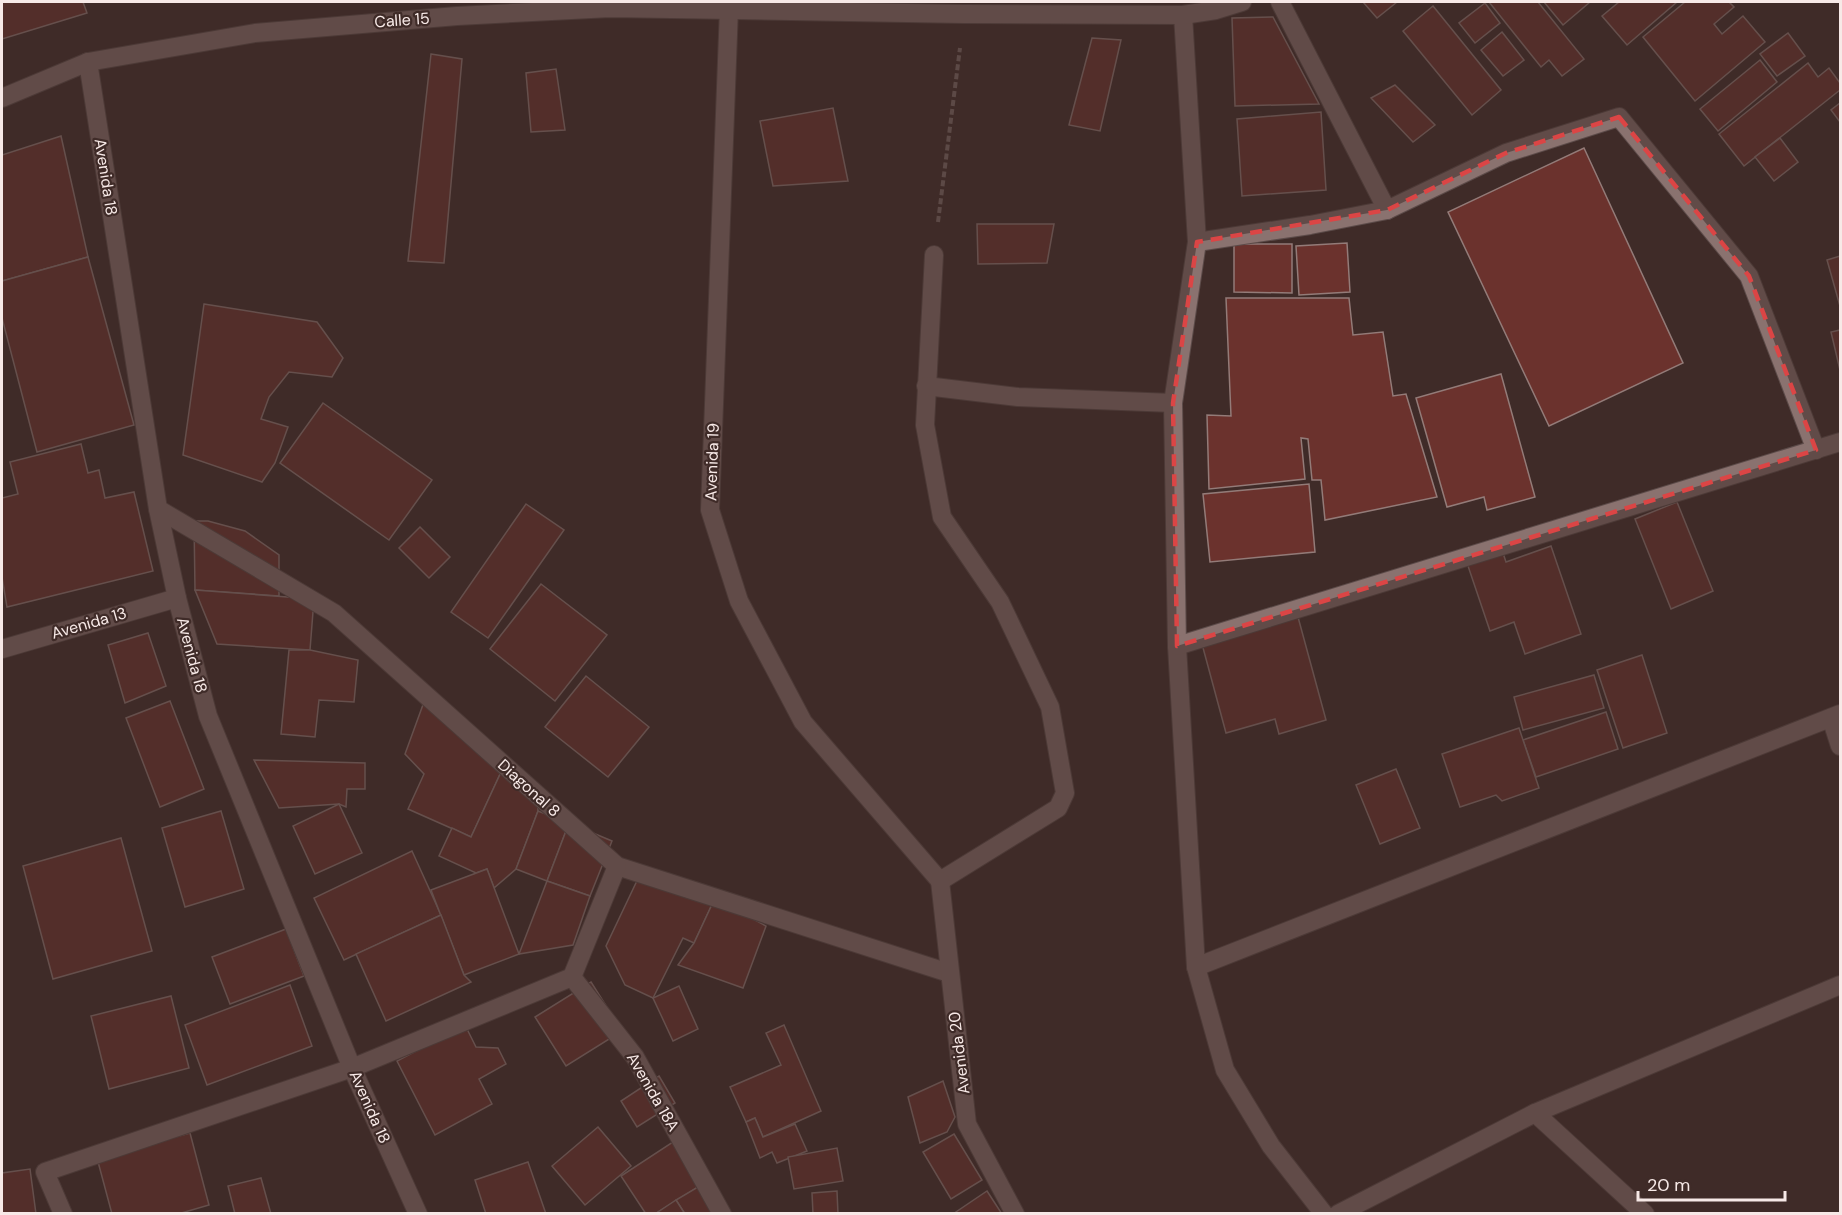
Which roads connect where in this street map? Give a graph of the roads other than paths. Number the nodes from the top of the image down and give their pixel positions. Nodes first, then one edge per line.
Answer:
1 (1242, 2) edge
2 (1280, 2) edge
3 (729, 8) junction
4 (1183, 15) junction
5 (88, 62) junction
6 (2, 98) edge
7 (1386, 210) junction
8 (1197, 242) junction
9 (934, 255) road end
10 (926, 386) junction
11 (1173, 403) junction
12 (1840, 442) edge
13 (1816, 450) junction
14 (158, 509) junction
15 (177, 598) junction
16 (1178, 646) junction
17 (2, 649) edge
18 (1836, 716) edge
19 (1840, 746) edge
20 (617, 866) junction
21 (940, 881) junction
22 (1196, 967) junction
23 (949, 973) junction
24 (572, 977) junction
25 (1840, 985) edge
26 (352, 1068) junction
27 (1535, 1113) junction
28 (63, 1214) edge
29 (418, 1214) edge
30 (722, 1214) edge
31 (1015, 1214) edge
32 (1324, 1214) edge
33 (1338, 1214) edge
34 (1645, 1214) edge

1 - 4 street, Calle 15
2 - 7 street
3 - 4 street, Calle 15
3 - 5 street, Calle 15
3 - 21 street, Avenida 19
4 - 8 street
5 - 6 street, Calle 15
5 - 14 street, Avenida 18
7 - 8 street
7 - 13 street
8 - 11 street
9 - 10 street
10 - 11 street
10 - 21 street
11 - 16 street
12 - 13 street
13 - 16 street
14 - 15 street, Avenida 18
14 - 20 street, Diagonal 8
15 - 17 street, Avenida 13
15 - 26 street, Avenida 18
16 - 22 street
18 - 19 street
18 - 22 street
20 - 23 street, Diagonal 8
20 - 24 street
21 - 23 street, Avenida 20
22 - 32 street
23 - 31 street, Avenida 20
24 - 26 street
24 - 30 street, Avenida 18A
25 - 27 street
26 - 28 street
26 - 29 street, Avenida 18
27 - 33 street
27 - 34 street

